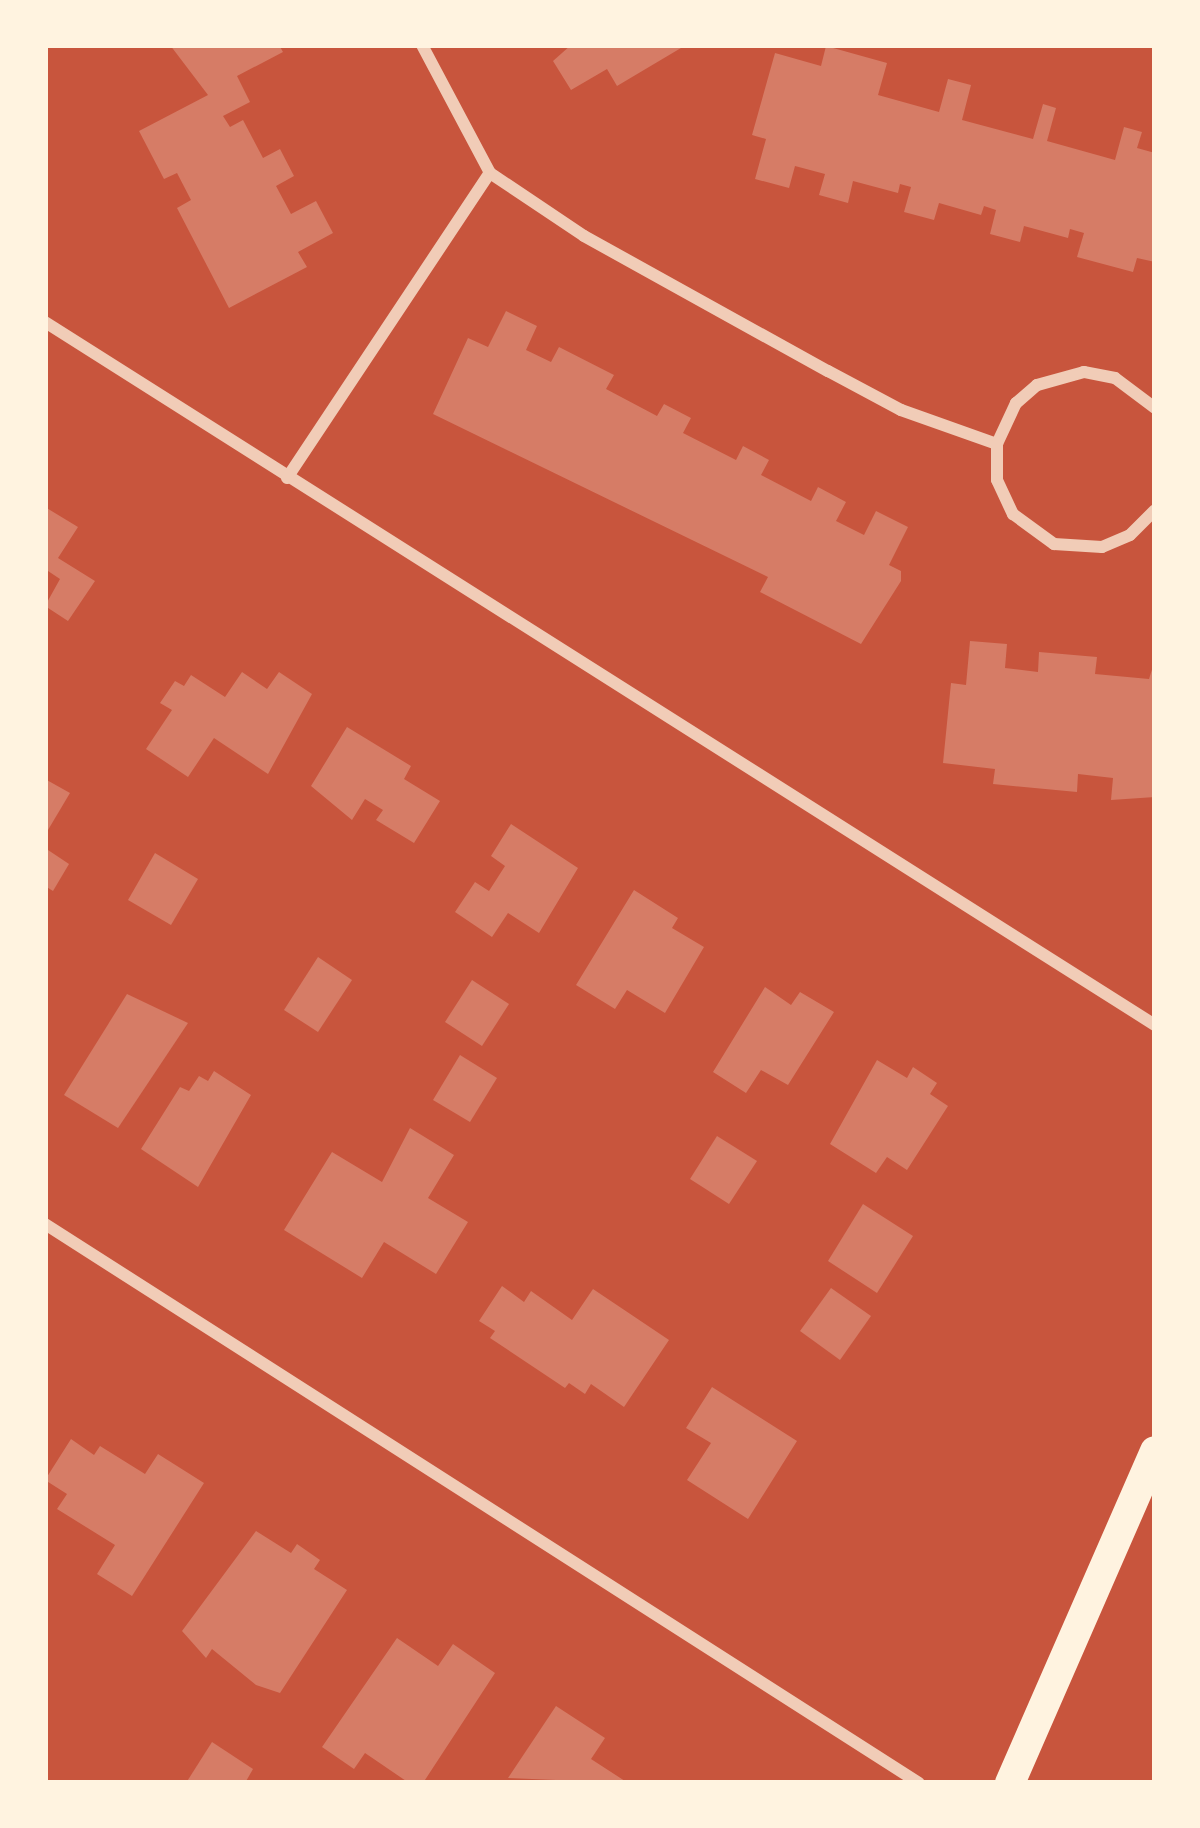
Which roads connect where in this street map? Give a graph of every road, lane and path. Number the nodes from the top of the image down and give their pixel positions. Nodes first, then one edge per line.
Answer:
1 (422, 45) edge
2 (490, 173) junction
3 (45, 322) edge
4 (1155, 408) edge
5 (997, 444) junction
6 (286, 478) junction
7 (1155, 510) edge
8 (1155, 1025) edge
9 (45, 1224) edge
10 (1155, 1451) edge
11 (919, 1783) edge
12 (1010, 1783) edge

1 - 2 street
2 - 5 street
2 - 6 street
3 - 6 street
4 - 5 street
5 - 7 street
6 - 8 street
9 - 11 street
10 - 12 main road

